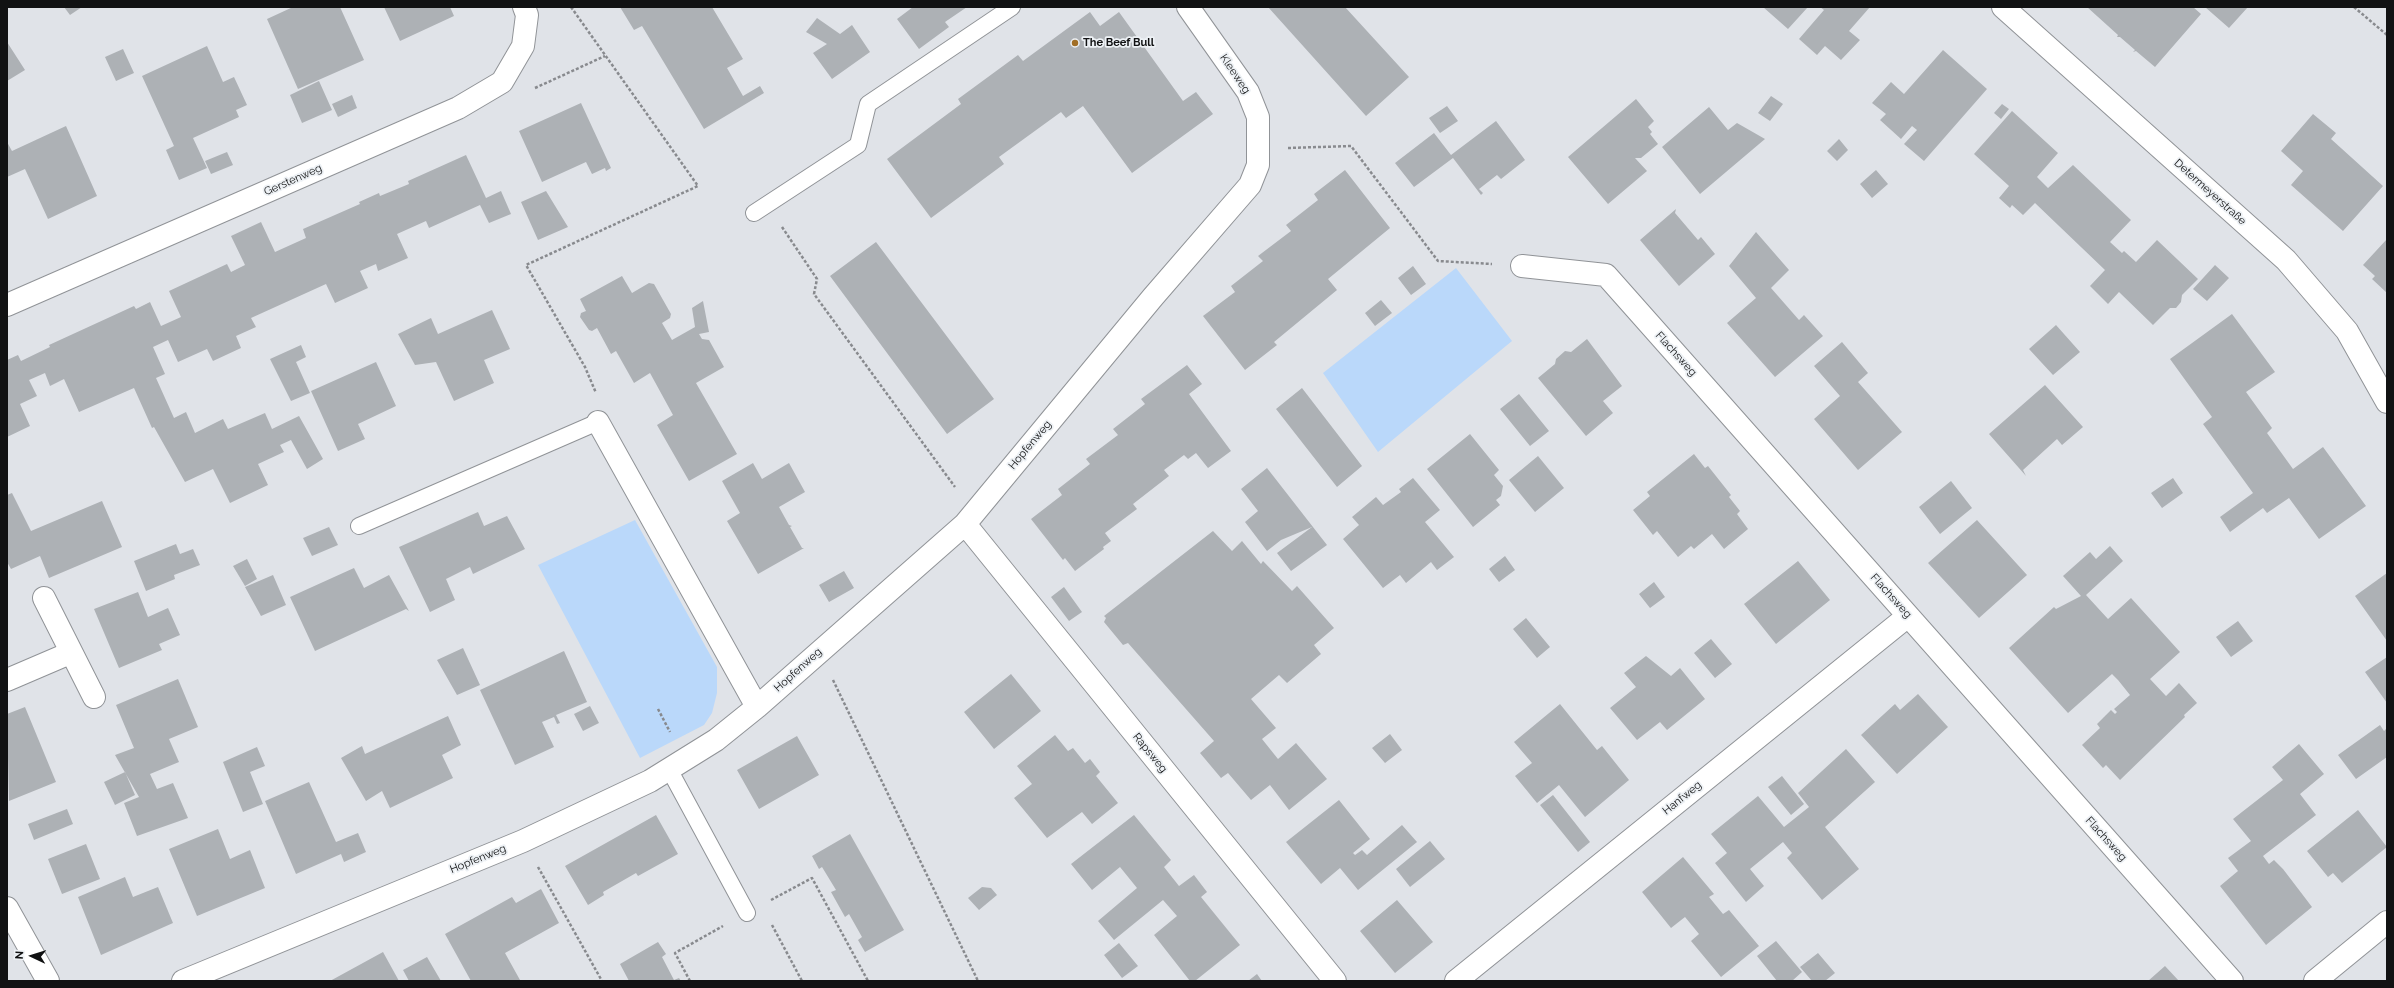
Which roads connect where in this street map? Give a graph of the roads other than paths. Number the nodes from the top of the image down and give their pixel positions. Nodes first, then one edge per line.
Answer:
1 (524, 7) edge
2 (1012, 7) edge
3 (1188, 7) edge
4 (2003, 7) edge
5 (1260, 148) joint
6 (760, 209) road end
7 (1522, 266) road end
8 (7, 305) edge
9 (2387, 402) edge
10 (598, 422) joint
11 (970, 519) junction
12 (359, 526) dead end
13 (44, 598) dead end
14 (1908, 616) junction
15 (70, 652) junction
16 (7, 680) edge
17 (94, 697) dead end
18 (757, 707) junction
19 (669, 769) junction
20 (7, 908) edge
21 (754, 909) road end
22 (2387, 922) edge
23 (48, 981) edge
24 (183, 981) edge
25 (1335, 981) edge
26 (1456, 981) edge
27 (2232, 981) edge
28 (2315, 981) edge

1 - 8 street, Gerstenweg
2 - 6 lane
3 - 5 street, Kleeweg
4 - 9 street, Determeyerstraße
5 - 11 street, Hopfenweg
7 - 14 street, Flachsweg
10 - 12 lane
10 - 18 street
11 - 18 street, Hopfenweg
11 - 25 street, Rapsweg
13 - 15 street
14 - 26 street, Hanfweg
14 - 27 street, Flachsweg
15 - 16 street
15 - 17 street
18 - 19 street, Hopfenweg
19 - 21 lane
19 - 24 street, Hopfenweg
20 - 23 street
22 - 28 street

